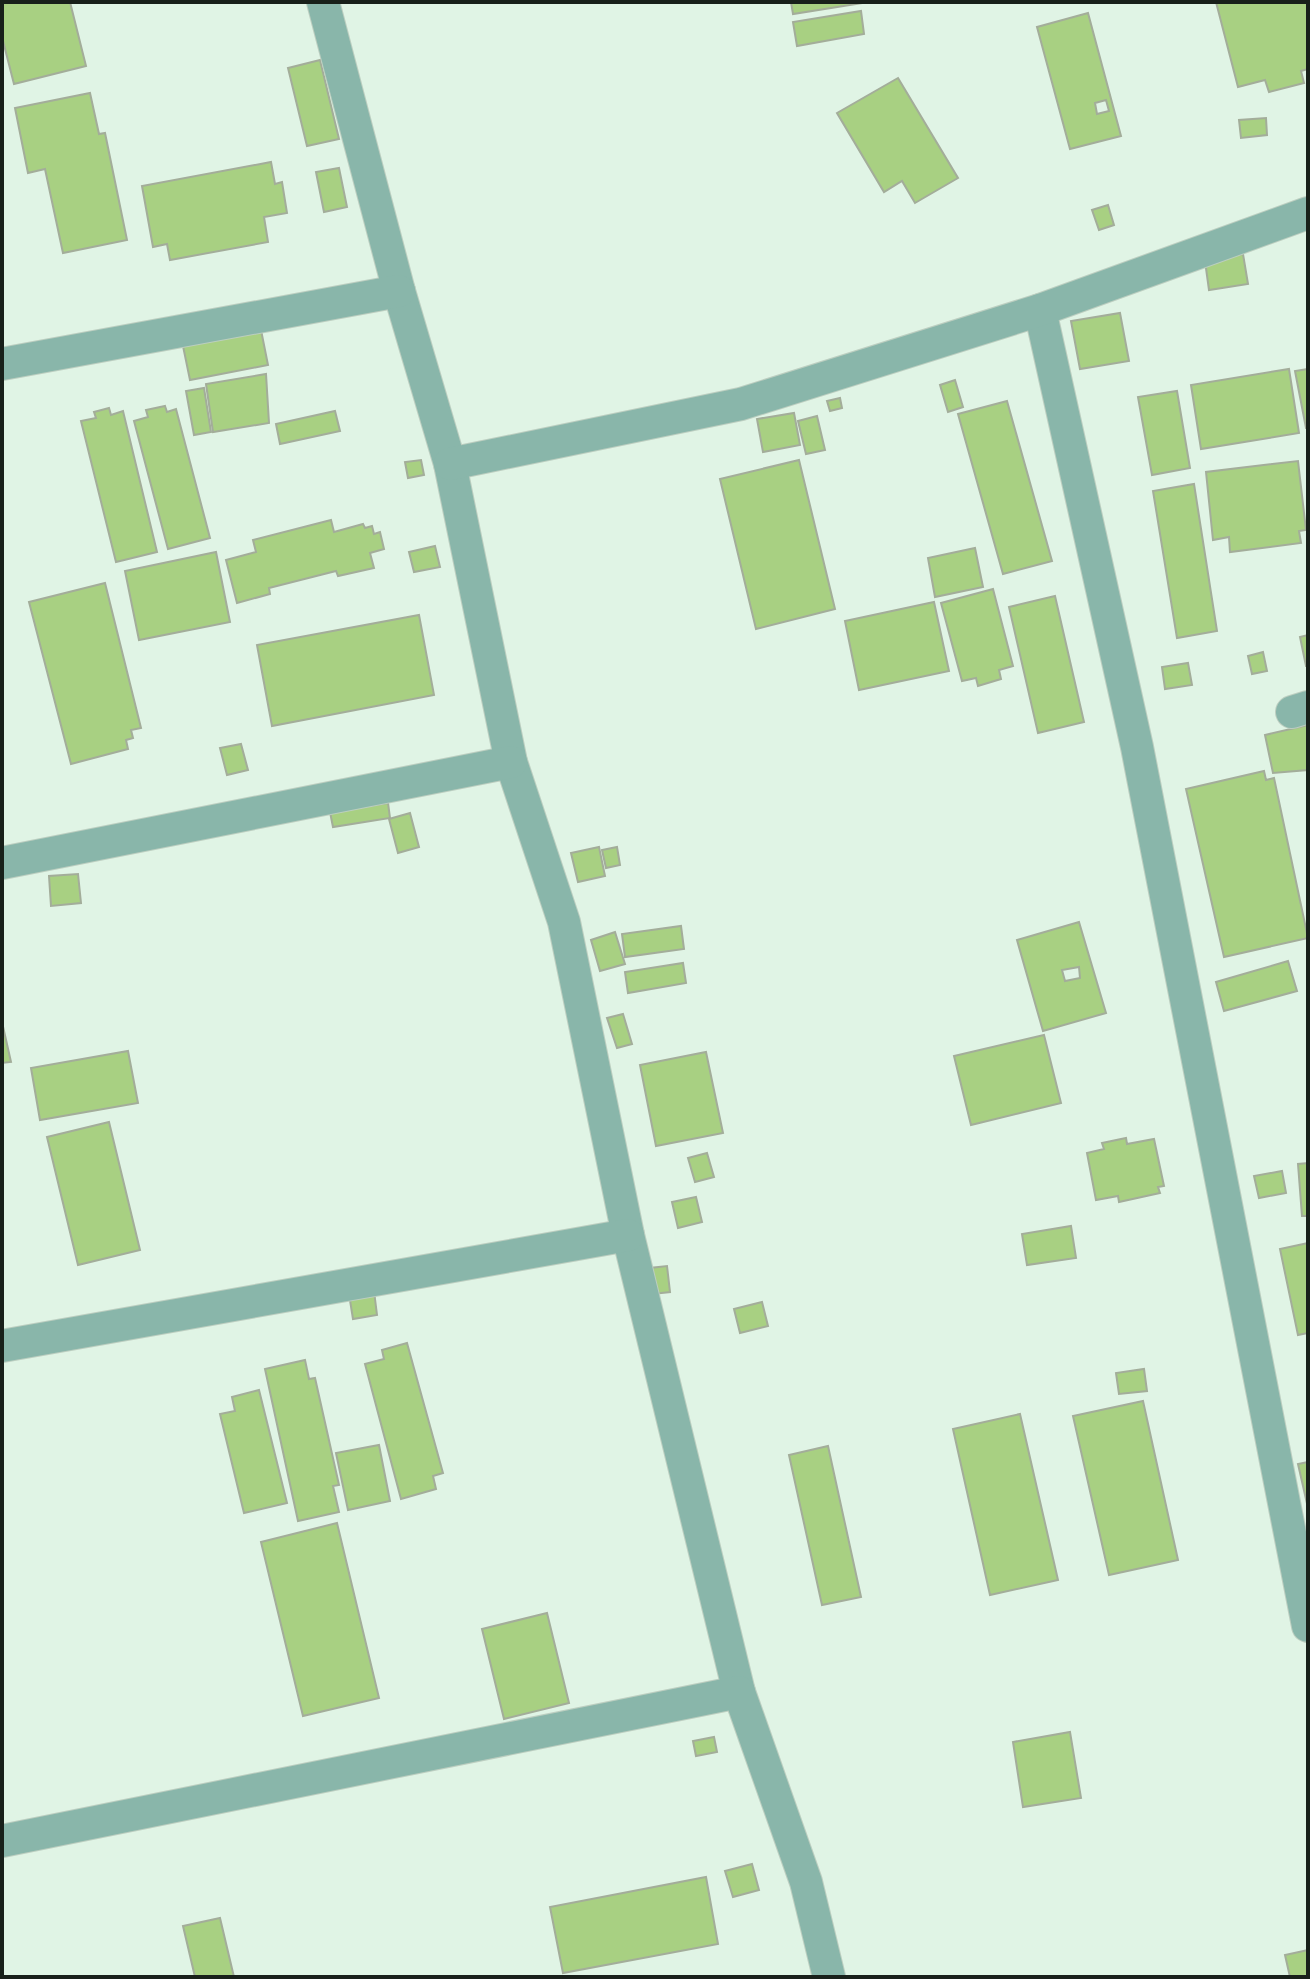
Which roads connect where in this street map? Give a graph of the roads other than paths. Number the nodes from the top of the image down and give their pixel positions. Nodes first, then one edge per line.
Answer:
1 (323, 2) edge
2 (1308, 213) edge
3 (399, 291) junction
4 (1040, 310) junction
5 (2, 364) edge
6 (450, 464) junction
7 (511, 762) junction
8 (2, 863) edge
9 (628, 1235) junction
10 (2, 1346) edge
11 (1308, 1626) edge
12 (739, 1692) junction
13 (2, 1841) edge
14 (829, 1977) edge

1 - 3 street
2 - 4 street
3 - 5 street
3 - 6 street
4 - 6 street
4 - 11 street
6 - 7 street
7 - 8 street
7 - 9 street
9 - 10 street
9 - 12 street
12 - 13 street
12 - 14 street

